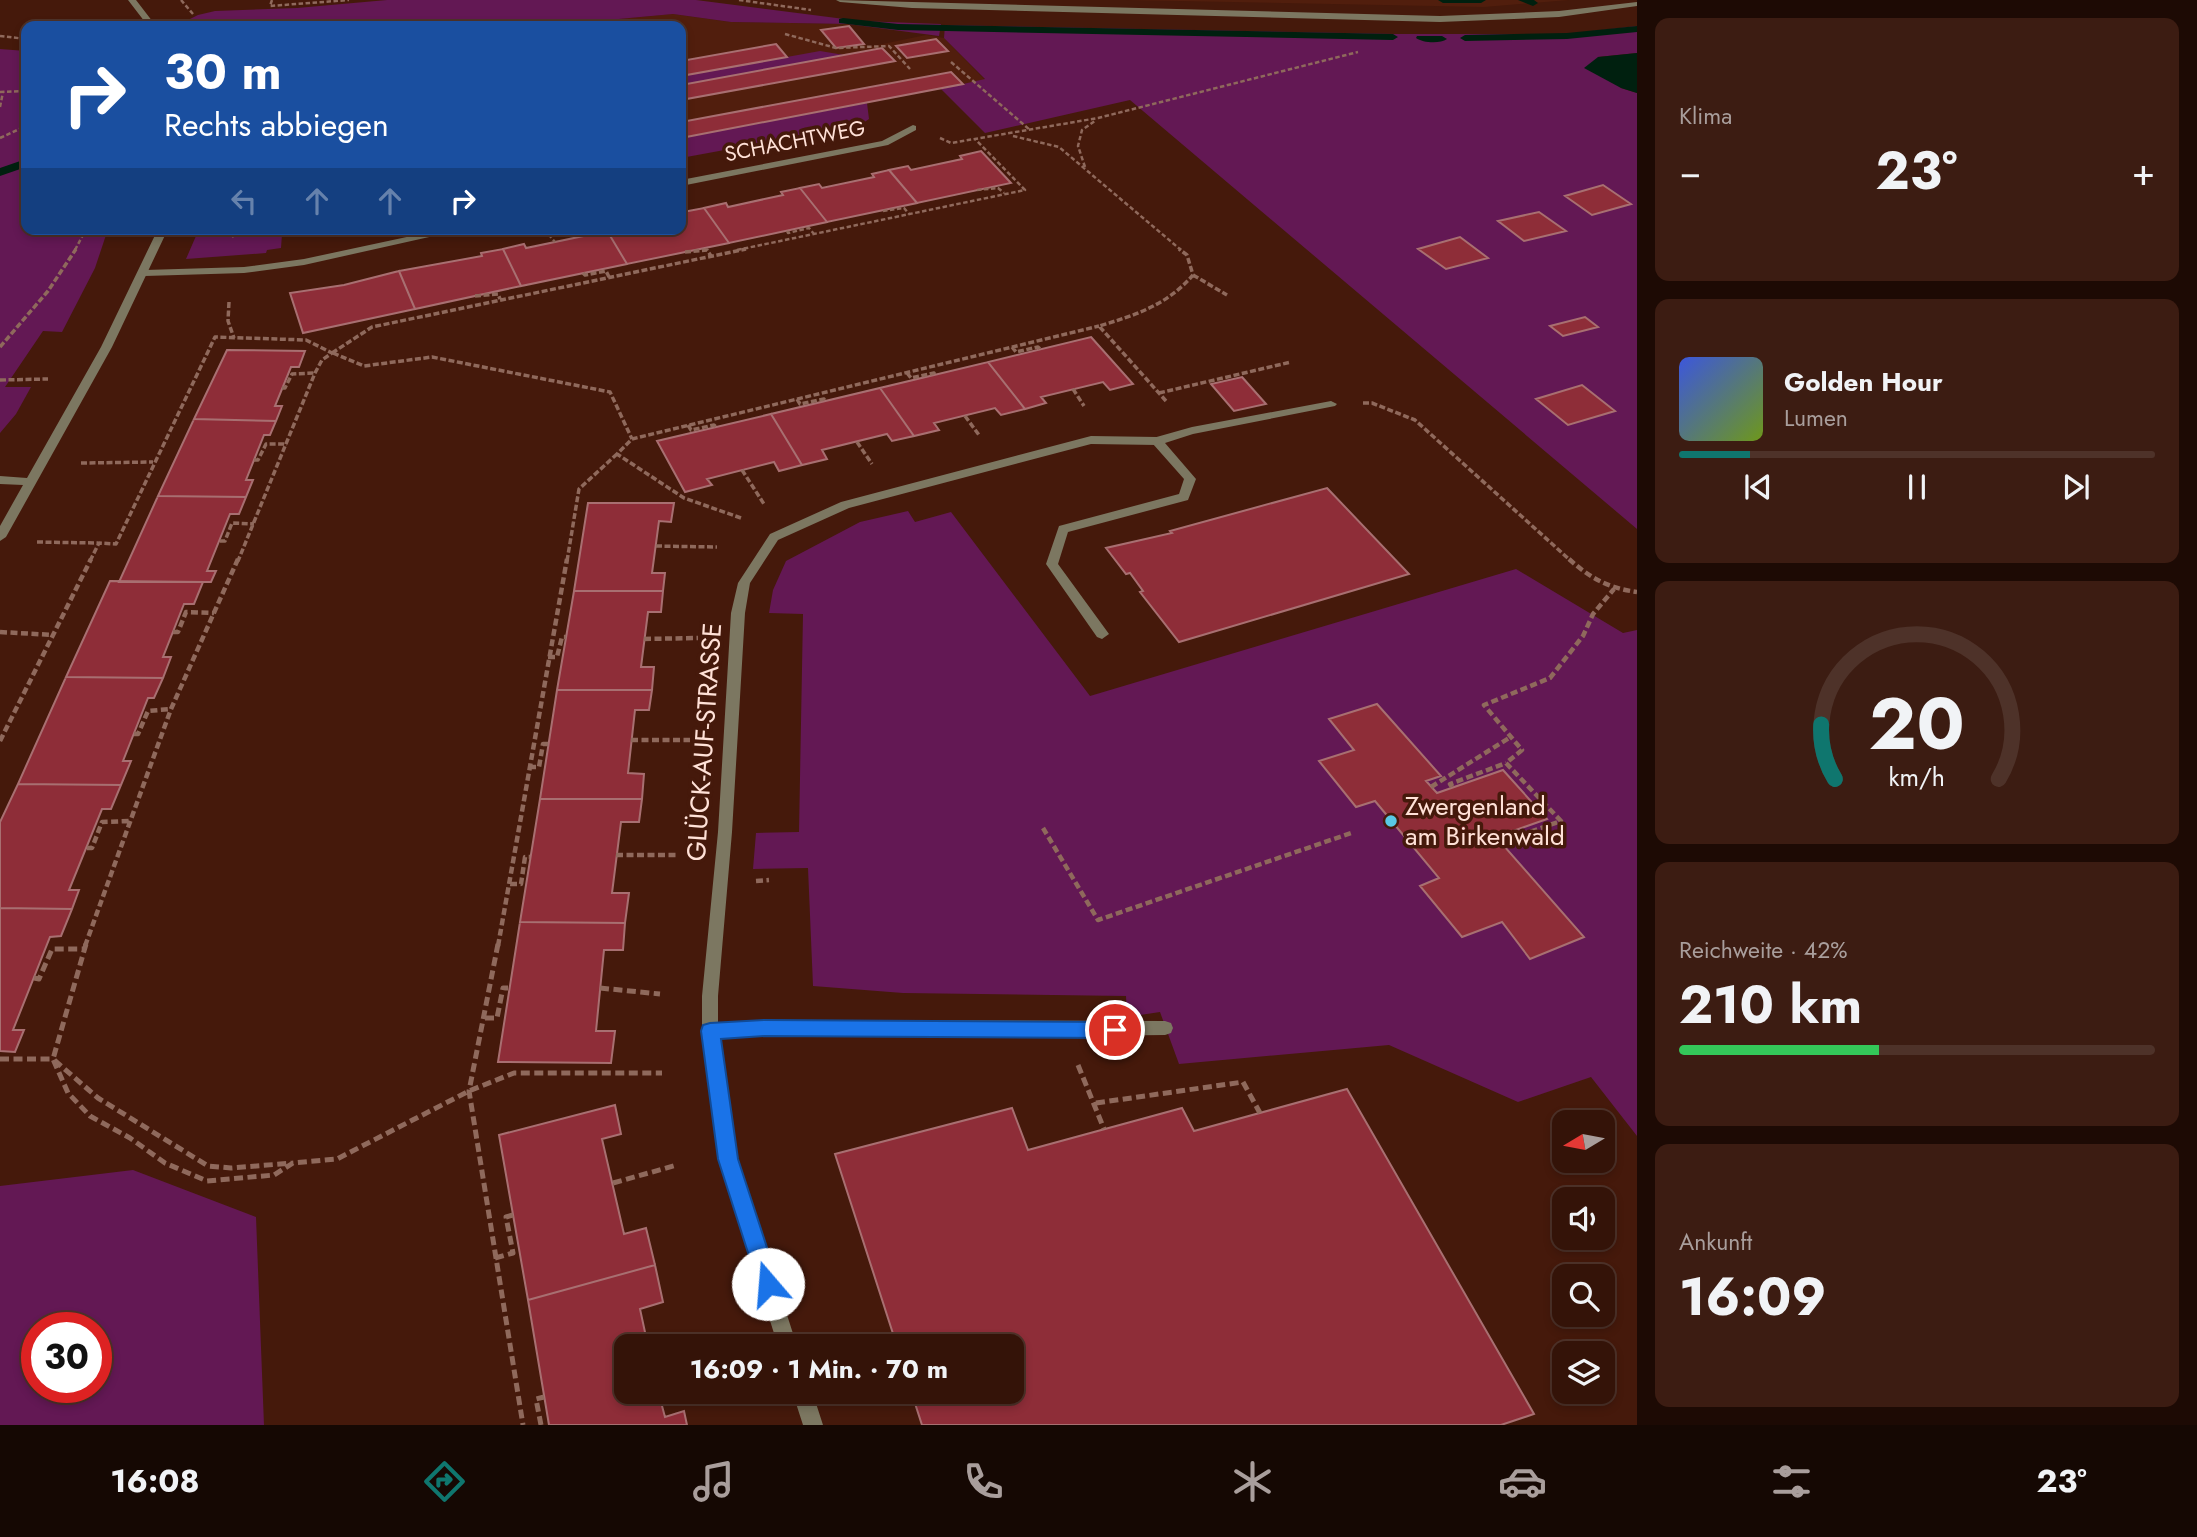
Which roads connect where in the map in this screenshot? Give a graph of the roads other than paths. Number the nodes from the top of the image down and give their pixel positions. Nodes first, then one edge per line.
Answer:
1 (133, 0) edge
2 (840, 0) edge
3 (1637, 4) edge
4 (148, 21) edge
5 (913, 128) dead end
6 (686, 182) edge
7 (161, 235) edge
8 (432, 235) edge
9 (145, 273) junction
10 (1331, 404) road end
11 (1157, 440) junction
12 (0, 480) edge
13 (30, 481) junction
14 (0, 537) edge
15 (1102, 634) dead end
16 (1165, 1028) dead end
17 (710, 1031) junction
18 (784, 1334) edge
19 (806, 1404) edge
20 (813, 1425) edge

1 - 4 street
2 - 3 street
5 - 6 street, SCHACHTWEG
7 - 9 street
8 - 9 street
9 - 13 street
10 - 11 street, GLÜCK-AUF-STRASSE
11 - 15 street
11 - 17 street, GLÜCK-AUF-STRASSE
12 - 13 street
13 - 14 street
16 - 17 street
17 - 18 street, GLÜCK-AUF-STRASSE
19 - 20 street

